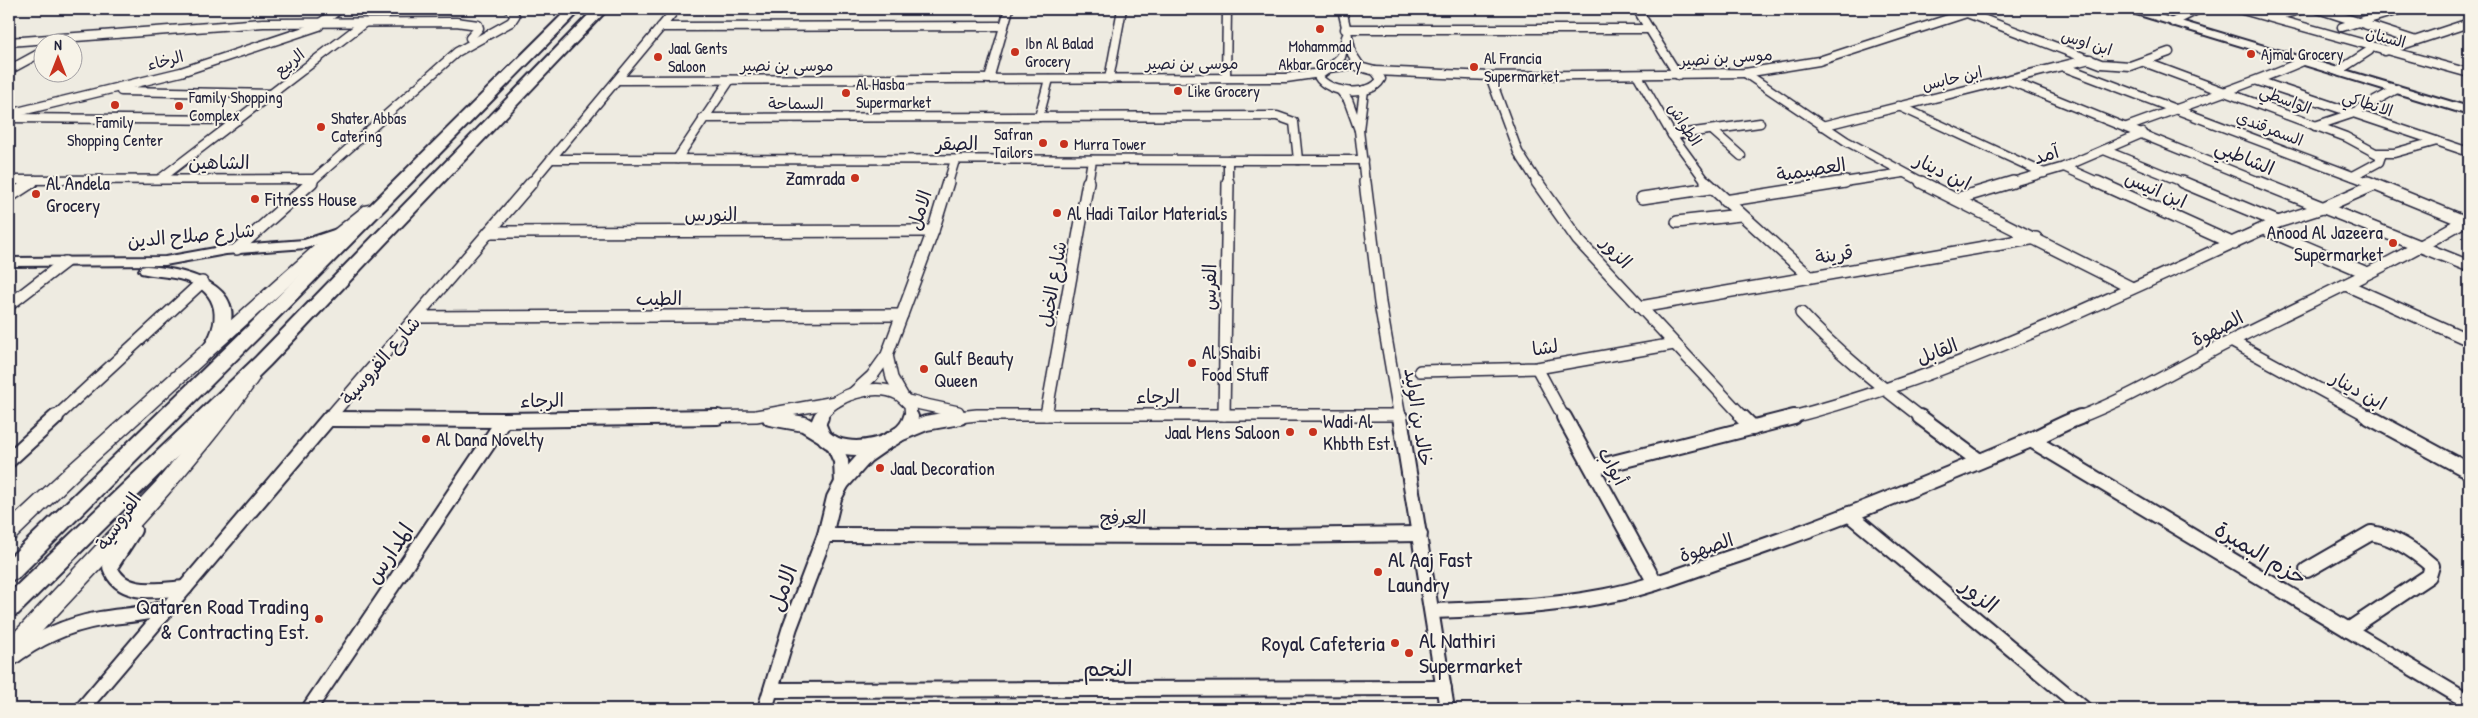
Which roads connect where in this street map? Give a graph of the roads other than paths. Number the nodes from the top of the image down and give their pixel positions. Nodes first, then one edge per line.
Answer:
1 (340, 9) edge
2 (509, 9) edge
3 (575, 9) edge
4 (602, 9) edge
5 (676, 9) edge
6 (1009, 9) edge
7 (1122, 9) edge
8 (1227, 9) edge
9 (1342, 9) edge
10 (1638, 9) edge
11 (1979, 9) edge
12 (2130, 9) edge
13 (2199, 9) edge
14 (2239, 9) edge
15 (2304, 9) edge
16 (2318, 9) edge
17 (2402, 9) edge
18 (1967, 13) junction
19 (2270, 18) junction
20 (2173, 22) junction
21 (2359, 22) junction
22 (322, 23) junction
23 (364, 23) junction
24 (2469, 24) edge
25 (1004, 26) junction
26 (661, 27) junction
27 (2342, 27) dead end
28 (1650, 29) junction
29 (1346, 32) junction
30 (82, 37) edge
31 (32, 40) edge
32 (2413, 40) junction
33 (474, 41) junction
34 (9, 42) edge
35 (2369, 50) dead end
36 (2384, 51) junction
37 (2169, 52) dead end
38 (32, 57) edge
39 (2090, 59) junction
40 (2303, 61) junction
41 (2144, 62) junction
42 (1360, 66) junction
43 (2064, 67) junction
44 (1329, 68) junction
45 (9, 70) edge
46 (1375, 71) junction
47 (2338, 71) junction
48 (1320, 73) junction
49 (2469, 73) edge
50 (1745, 74) junction
51 (1678, 75) junction
52 (1465, 76) junction
53 (1490, 76) junction
54 (1638, 76) junction
55 (1109, 78) junction
56 (1226, 78) junction
57 (1286, 78) junction
58 (989, 79) junction
59 (1049, 79) junction
60 (619, 80) junction
61 (730, 80) junction
62 (2008, 80) junction
63 (2258, 81) junction
64 (1379, 83) junction
65 (1323, 84) junction
66 (2397, 89) junction
67 (1340, 90) junction
68 (1364, 90) junction
69 (106, 91) junction
70 (2223, 91) junction
71 (271, 94) junction
72 (1899, 106) junction
73 (2174, 108) junction
74 (2469, 111) edge
75 (9, 114) edge
76 (2351, 114) junction
77 (1039, 117) junction
78 (9, 118) edge
79 (703, 118) junction
80 (238, 120) junction
81 (1760, 123) dead end
82 (1822, 126) junction
83 (2316, 126) junction
84 (2127, 127) junction
85 (1359, 130) junction
86 (1712, 130) junction
87 (2143, 134) junction
88 (1672, 135) junction
89 (2437, 141) junction
90 (2104, 150) junction
91 (2469, 152) edge
92 (2378, 153) junction
93 (1741, 156) dead end
94 (551, 159) junction
95 (677, 159) junction
96 (955, 160) junction
97 (1092, 160) junction
98 (1228, 160) junction
99 (1298, 160) junction
100 (1363, 160) junction
101 (2064, 166) junction
102 (1903, 172) junction
103 (2044, 173) junction
104 (2353, 176) junction
105 (160, 179) junction
106 (314, 179) junction
107 (35, 180) junction
108 (11, 181) edge
109 (404, 182) junction
110 (2374, 185) junction
111 (1710, 188) junction
112 (9, 197) edge
113 (1642, 198) dead end
114 (1956, 198) junction
115 (1725, 201) junction
116 (2322, 208) junction
117 (1740, 215) junction
118 (2467, 220) edge
119 (1677, 222) dead end
120 (2278, 222) junction
121 (2264, 229) junction
122 (343, 230) junction
123 (933, 231) junction
124 (489, 232) junction
125 (2036, 238) junction
126 (2234, 244) junction
127 (2422, 248) junction
128 (237, 249) junction
129 (173, 260) junction
130 (9, 262) edge
131 (59, 266) junction
132 (2469, 266) edge
133 (9, 270) edge
134 (162, 272) junction
135 (2367, 273) junction
136 (1809, 276) junction
137 (202, 282) junction
138 (2346, 285) junction
139 (2132, 288) junction
140 (9, 305) edge
141 (1640, 307) junction
142 (1801, 313) dead end
143 (902, 315) junction
144 (417, 317) junction
145 (2469, 340) edge
146 (2231, 341) junction
147 (1674, 344) junction
148 (205, 352) junction
149 (887, 355) junction
150 (263, 361) junction
151 (1537, 368) junction
152 (1420, 371) dead end
153 (1884, 389) junction
154 (852, 394) junction
155 (905, 399) junction
156 (835, 402) junction
157 (977, 415) junction
158 (1046, 415) junction
159 (1224, 415) junction
160 (1399, 415) junction
161 (756, 416) junction
162 (329, 419) junction
163 (504, 420) junction
164 (1753, 428) junction
165 (822, 435) junction
166 (893, 437) junction
167 (2032, 440) junction
168 (833, 443) junction
169 (9, 460) edge
170 (1978, 460) junction
171 (1593, 468) junction
172 (2469, 472) edge
173 (174, 475) junction
174 (842, 483) junction
175 (1849, 514) junction
176 (9, 533) edge
177 (1420, 534) junction
178 (824, 535) junction
179 (2307, 570) dead end
180 (9, 572) edge
181 (1656, 583) junction
182 (184, 588) junction
183 (169, 606) junction
184 (9, 608) edge
185 (1432, 611) junction
186 (128, 617) junction
187 (2348, 630) junction
188 (142, 638) junction
189 (9, 652) edge
190 (9, 660) edge
191 (1444, 688) junction
192 (773, 690) junction
193 (2469, 702) edge
194 (82, 709) edge
195 (309, 709) edge
196 (765, 709) edge
197 (1447, 709) edge
198 (2084, 709) edge

1 - 22 street, الرخاء
2 - 33 street
3 - 109 highway
4 - 150 highway
5 - 26 street, شارع الفروسية
6 - 25 street
7 - 55 street
8 - 56 street
9 - 29 street
10 - 28 street
11 - 18 street, موسى بن نصير
12 - 20 street
13 - 20 street
14 - 19 street, السنان
15 - 19 street
16 - 21 street
17 - 21 street
18 - 39 street, ابن اوس
18 - 50 street, موسى بن نصير
19 - 36 street, السنان
20 - 40 street
21 - 27 street
21 - 32 street
22 - 23 street
22 - 30 street
22 - 69 street, الرخاء
23 - 33 street
23 - 71 street, الربيع
24 - 32 street
25 - 26 street
25 - 58 street
26 - 60 street, شارع الفروسية
28 - 29 street
28 - 51 street
29 - 42 street
29 - 44 street
31 - 34 street
32 - 36 street
33 - 106 street
35 - 47 street
36 - 49 street, السنان
37 - 41 street, ابن اوس
38 - 45 street
39 - 41 street, ابن اوس
39 - 43 street, ابن حابس
40 - 47 street
40 - 63 street
41 - 70 street, الواسطي
42 - 44 street
42 - 46 street, موسى بن نصير
43 - 62 street, ابن حابس
43 - 73 street, السمرقندي
44 - 48 street
46 - 52 street, موسى بن نصير
46 - 64 street
47 - 66 street
48 - 57 street, موسى بن نصير
48 - 65 street
50 - 51 street, موسى بن نصير
50 - 82 street, ابن دينار
51 - 54 street, موسى بن نصير
52 - 53 street, موسى بن نصير
52 - 64 street, موسى بن نصير
53 - 54 street, موسى بن نصير
53 - 141 street, الزور
54 - 88 street, الطواش
55 - 56 street, موسى بن نصير
55 - 59 street, موسى بن نصير
56 - 57 street, موسى بن نصير
57 - 65 street, موسى بن نصير
58 - 59 street, موسى بن نصير
58 - 61 street, موسى بن نصير
59 - 77 street
60 - 61 street, موسى بن نصير
60 - 94 street, شارع الفروسية
61 - 79 street
62 - 72 street, ابن حابس
62 - 84 street, الشاطبي
63 - 70 street
63 - 76 street, الانطاكي
64 - 68 street, موسى بن نصير
65 - 67 street, موسى بن نصير
66 - 74 street
66 - 76 street
67 - 68 street, موسى بن نصير
67 - 85 street, خالد بن الوليد
68 - 85 street, خالد بن الوليد
69 - 71 street
69 - 75 street, الرخاء
70 - 73 street
70 - 83 street, الواسطي
71 - 80 street, الربيع
72 - 82 street, ابن حابس
72 - 103 street
73 - 84 street
73 - 104 street, السمرقندي
76 - 83 street
76 - 89 street, الانطاكي
77 - 79 street, السماحة
77 - 99 street, السماحة
78 - 80 street
79 - 95 street
80 - 105 street, الربيع
81 - 86 street
82 - 102 street, ابن دينار
83 - 92 street, الواسطي
84 - 87 street, الشاطبي
85 - 100 street, خالد بن الوليد
86 - 88 street
86 - 93 street
87 - 90 street, آمد
87 - 116 street, الشاطبي
88 - 111 street, الطواش
89 - 91 street, الانطاكي
89 - 92 street
90 - 101 street, آمد
90 - 120 street
92 - 104 street
94 - 95 street, الصقر
94 - 124 street, شارع الفروسية
95 - 96 street, الصقر
96 - 97 street, الصقر
96 - 123 street, الامل
97 - 98 street, الصقر
97 - 158 street, شارع الخيل
98 - 99 street, الصقر
98 - 159 street, الفرس
99 - 100 street, الصقر
100 - 160 street, خالد بن الوليد
101 - 103 street, آمد
101 - 126 street, ابن انيس
102 - 114 street, ابن دينار
102 - 115 street, العصيمية
103 - 114 street, آمد
104 - 110 street, السمرقندي
105 - 106 street, الشاهين
105 - 107 street, الشاهين
106 - 128 street
107 - 108 street, الشاهين
107 - 112 street
109 - 122 main road
109 - 180 highway
110 - 116 street, القابل
110 - 118 street, السمرقندي
111 - 113 street
111 - 115 street, الطواش
114 - 125 street, ابن دينار
115 - 117 street, الطواش
116 - 120 street, القابل
116 - 127 street, الشاطبي
117 - 119 street
117 - 136 street, الطواش
118 - 127 street, الصهوة
120 - 121 street, القابل
121 - 126 street, القابل
121 - 135 street
122 - 128 street, شارع صلاح الدين
122 - 148 main road
123 - 124 street, النورس
123 - 143 street, الامل
124 - 144 street, شارع الفروسية
125 - 136 street, قرينة
125 - 139 street, ابن دينار
126 - 139 street, القابل
127 - 132 street, الشاطبي
127 - 135 street, الصهوة
128 - 129 street, شارع صلاح الدين
129 - 131 street, شارع صلاح الدين
129 - 134 street
130 - 131 street, شارع صلاح الدين
131 - 133 street, شارع صلاح الدين
131 - 134 street, شارع صلاح الدين
131 - 140 street
134 - 137 street, شارع صلاح الدين
135 - 138 street, الصهوة
136 - 141 street, قرينة
137 - 148 street
137 - 169 street
138 - 145 street
138 - 146 street, الصهوة
139 - 153 street, القابل
141 - 147 street, الزور
142 - 153 street
143 - 144 street, الطيب
143 - 149 street, الامل
144 - 162 street, شارع الفروسية
146 - 167 street, الصهوة
146 - 172 street, ابن دينار
147 - 151 street, لشا
147 - 164 street, الزور
148 - 176 main road
149 - 154 street, الامل
149 - 155 street
150 - 173 main road
150 - 184 highway
151 - 152 street, لشا
151 - 171 street, أبواب
153 - 164 street, القابل
153 - 170 street
154 - 155 street
154 - 156 street
155 - 157 street, الرجاء
155 - 166 street
156 - 161 street, الرجاء
156 - 165 street
157 - 158 street, الرجاء
157 - 166 street, الرجاء
158 - 159 street, الرجاء
159 - 160 street, الرجاء
160 - 177 street, خالد بن الوليد
161 - 163 street, الرجاء
161 - 165 street, الرجاء
162 - 163 street, الرجاء
162 - 182 street, شارع الفروسية
163 - 195 street, المدارس
164 - 171 street, القابل
165 - 168 street
166 - 168 street
166 - 174 street, الامل
167 - 170 street, الصهوة
167 - 187 street, حزم البمبرة
168 - 174 street, الامل
170 - 175 street, الصهوة
171 - 181 street, أبواب
173 - 182 street, الفروسية
173 - 189 main road
174 - 178 street, الامل
175 - 181 street, الصهوة
175 - 198 street, الزور
177 - 178 street, العرفج
177 - 185 street, خالد بن الوليد
178 - 192 street, الامل
179 - 187 street
181 - 185 street, الصهوة
182 - 183 street, شارع الفروسية
183 - 186 street
183 - 188 street, شارع الفروسية
185 - 191 street, خالد بن الوليد
186 - 188 street
186 - 190 street
187 - 193 street, حزم البمبرة
188 - 194 street, شارع الفروسية
191 - 192 street, النجم
191 - 197 street, خالد بن الوليد
192 - 196 street, الامل

